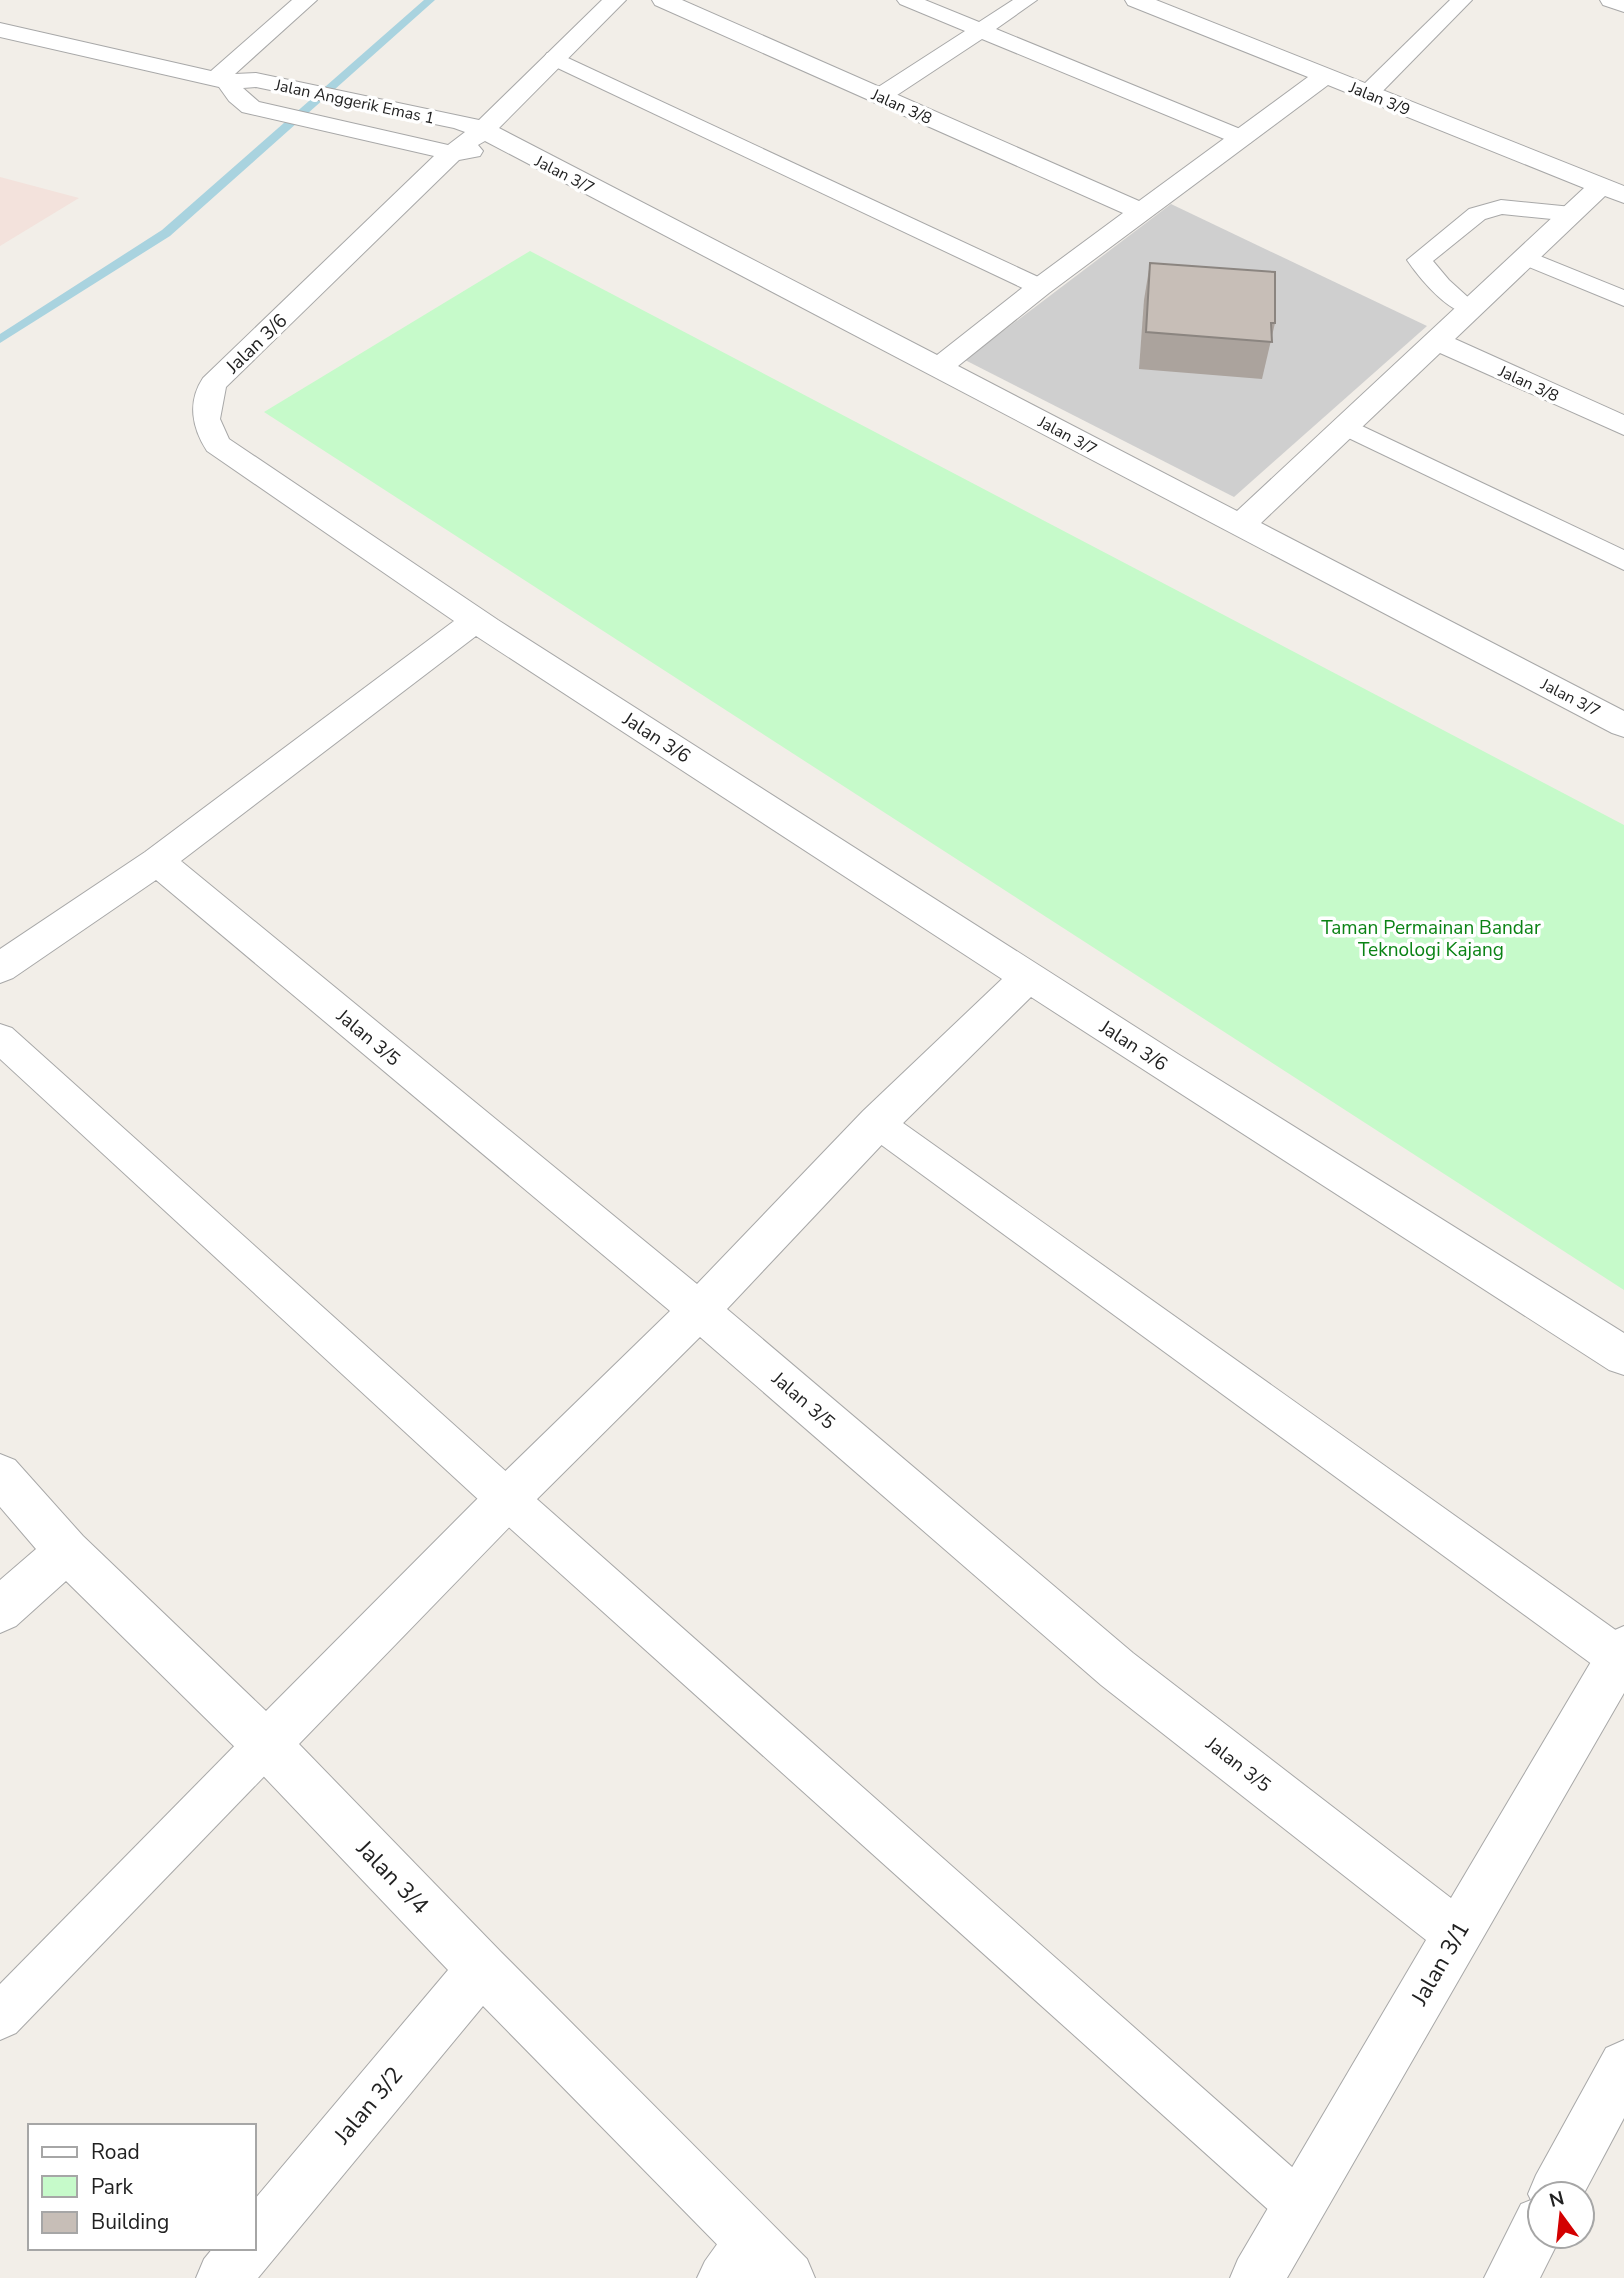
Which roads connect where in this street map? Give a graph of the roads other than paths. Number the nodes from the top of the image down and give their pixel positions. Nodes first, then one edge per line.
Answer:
1 (306, 0) edge
2 (615, 0) edge
3 (663, 0) edge
4 (907, 0) edge
5 (1027, 0) edge
6 (1136, 0) edge
7 (1462, 0) edge
8 (1611, 0) edge
9 (1624, 5) edge
10 (0, 30) edge
11 (981, 30) junction
12 (555, 58) junction
13 (1325, 76) junction
14 (222, 81) junction
15 (1368, 93) junction
16 (880, 96) junction
17 (482, 130) junction
18 (1242, 138) junction
19 (511, 146) junction
20 (452, 153) junction
21 (1613, 191) edge
22 (1142, 212) junction
23 (1572, 214) junction
24 (1525, 257) junction
25 (1040, 287) junction
26 (1624, 299) edge
27 (1469, 309) junction
28 (1435, 340) junction
29 (939, 368) junction
30 (1345, 426) junction
31 (1624, 426) edge
32 (1239, 526) junction
33 (1624, 561) edge
34 (476, 620) junction
35 (1624, 724) edge
36 (157, 861) junction
37 (0, 968) edge
38 (1028, 977) junction
39 (0, 1038) edge
40 (877, 1123) junction
41 (699, 1310) junction
42 (1624, 1356) edge
43 (0, 1475) edge
44 (507, 1499) junction
45 (66, 1551) junction
46 (0, 1609) edge
47 (1622, 1653) edge
48 (266, 1744) junction
49 (1457, 1933) junction
50 (482, 1969) junction
51 (0, 2017) edge
52 (1624, 2066) edge
53 (1563, 2180) edge
54 (1300, 2206) junction
55 (256, 2239) edge
56 (750, 2239) junction
57 (246, 2250) edge
58 (1526, 2250) edge
59 (223, 2278) edge
60 (722, 2278) edge
61 (788, 2278) edge
62 (1257, 2278) edge
63 (1511, 2278) edge

1 - 14 street
2 - 12 street, Jalan 3/6
3 - 16 street, Jalan 3/8
4 - 11 lane
5 - 11 lane
6 - 13 street, Jalan 3/9
7 - 15 lane
8 - 9 street
10 - 14 street, Jalan Anggerik Emas 1
11 - 16 lane
11 - 18 lane
12 - 17 street, Jalan 3/6
12 - 25 lane
13 - 15 street, Jalan 3/9
13 - 18 street
14 - 17 street, Jalan Anggerik Emas 1
14 - 20 street, Jalan Anggerik Emas 1
15 - 21 street, Jalan 3/9
16 - 22 street, Jalan 3/8
17 - 19 street, Jalan Anggerik Emas 1
17 - 20 street, Jalan 3/6
18 - 22 street
19 - 20 street, Jalan Anggerik Emas 1
19 - 29 street, Jalan 3/7
20 - 34 street, Jalan 3/6
21 - 23 street
22 - 25 street
23 - 24 street
23 - 27 lane
24 - 26 lane
24 - 27 street
25 - 29 street
27 - 28 street
28 - 30 street
28 - 31 street, Jalan 3/8
29 - 32 street, Jalan 3/7
30 - 32 street
30 - 33 lane
32 - 35 street, Jalan 3/7
34 - 36 street
34 - 38 street, Jalan 3/6
36 - 37 street
36 - 41 street, Jalan 3/5
38 - 40 street
38 - 42 street, Jalan 3/6
39 - 44 lane
40 - 41 street
40 - 47 lane
41 - 44 street
41 - 49 street, Jalan 3/5
43 - 45 street, Jalan 3/4
44 - 48 street
44 - 54 lane
45 - 46 street
45 - 48 street, Jalan 3/4
47 - 49 street, Jalan 3/1
48 - 50 street, Jalan 3/4
48 - 51 lane
49 - 54 street, Jalan 3/1
50 - 55 street, Jalan 3/2
50 - 56 street, Jalan 3/4
52 - 53 street
54 - 62 street, Jalan 3/1
56 - 60 lane
56 - 61 street, Jalan 3/4
57 - 59 street
58 - 63 street

